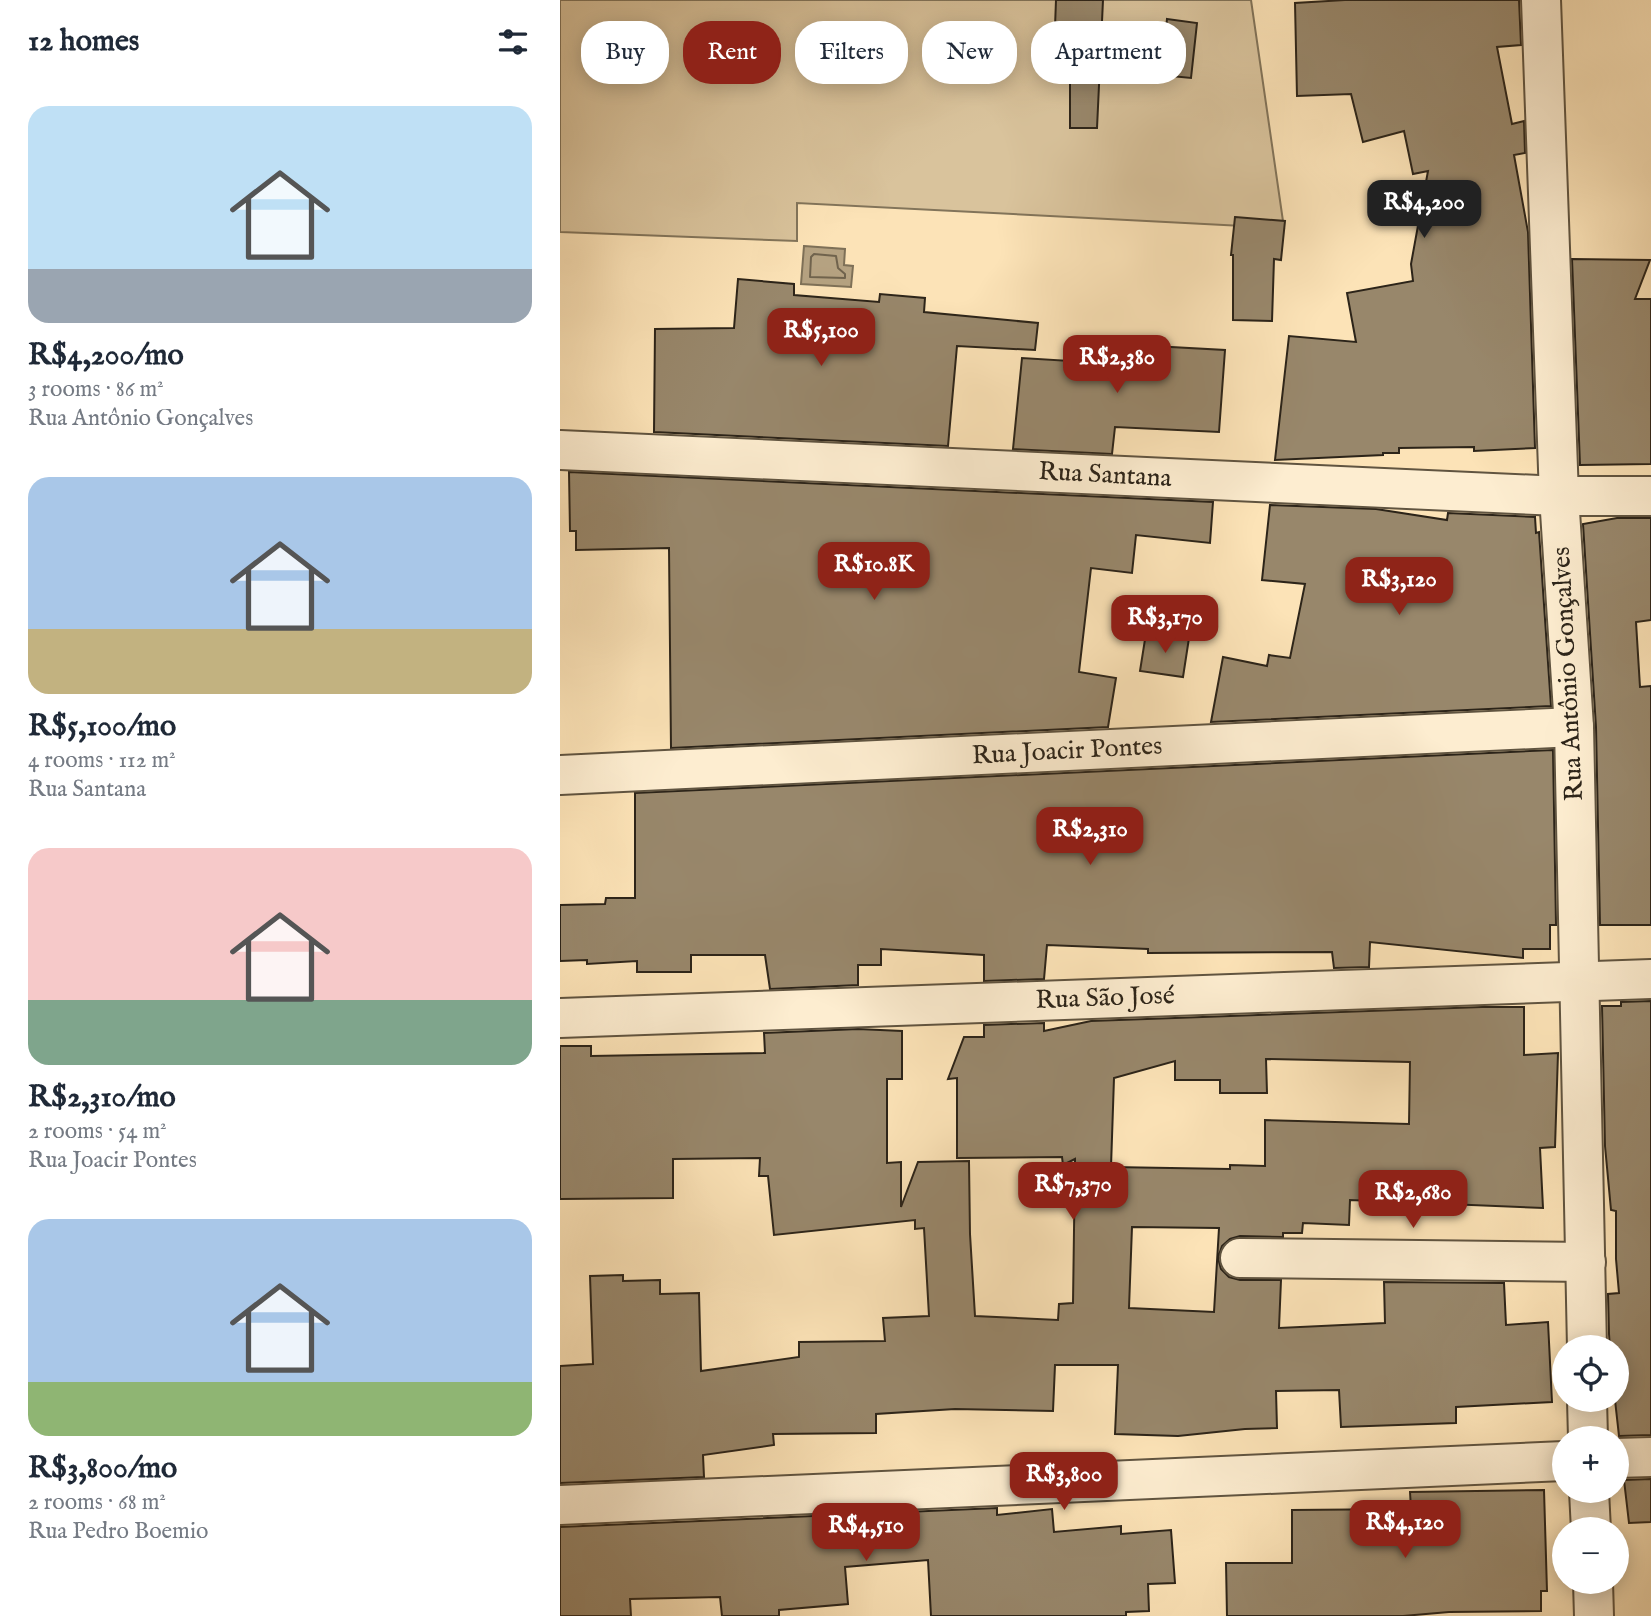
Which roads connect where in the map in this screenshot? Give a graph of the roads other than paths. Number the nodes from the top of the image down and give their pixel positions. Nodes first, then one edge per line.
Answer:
1 (1541, 0) edge
2 (560, 450) edge
3 (1559, 496) junction
4 (1651, 496) edge
5 (1574, 727) junction
6 (560, 775) edge
7 (1651, 979) edge
8 (1578, 981) junction
9 (560, 1018) edge
10 (1240, 1258) dead end
11 (1586, 1262) junction
12 (1587, 1335) edge
13 (1651, 1457) edge
14 (1629, 1458) edge
15 (1552, 1462) edge
16 (560, 1505) edge
17 (1593, 1594) edge
18 (1594, 1616) edge

1 - 3 street, Rua Antônio Gonçalves
2 - 3 street, Rua Santana
3 - 4 street, Rua Santana
3 - 5 street, Rua Antônio Gonçalves
5 - 6 street, Rua Joacir Pontes
5 - 8 street, Rua Antônio Gonçalves
7 - 8 street, Rua São José
8 - 9 street, Rua São José
8 - 11 street, Rua Antônio Gonçalves
10 - 11 street
11 - 12 street, Rua Antônio Gonçalves
13 - 14 street
15 - 16 street
17 - 18 street

